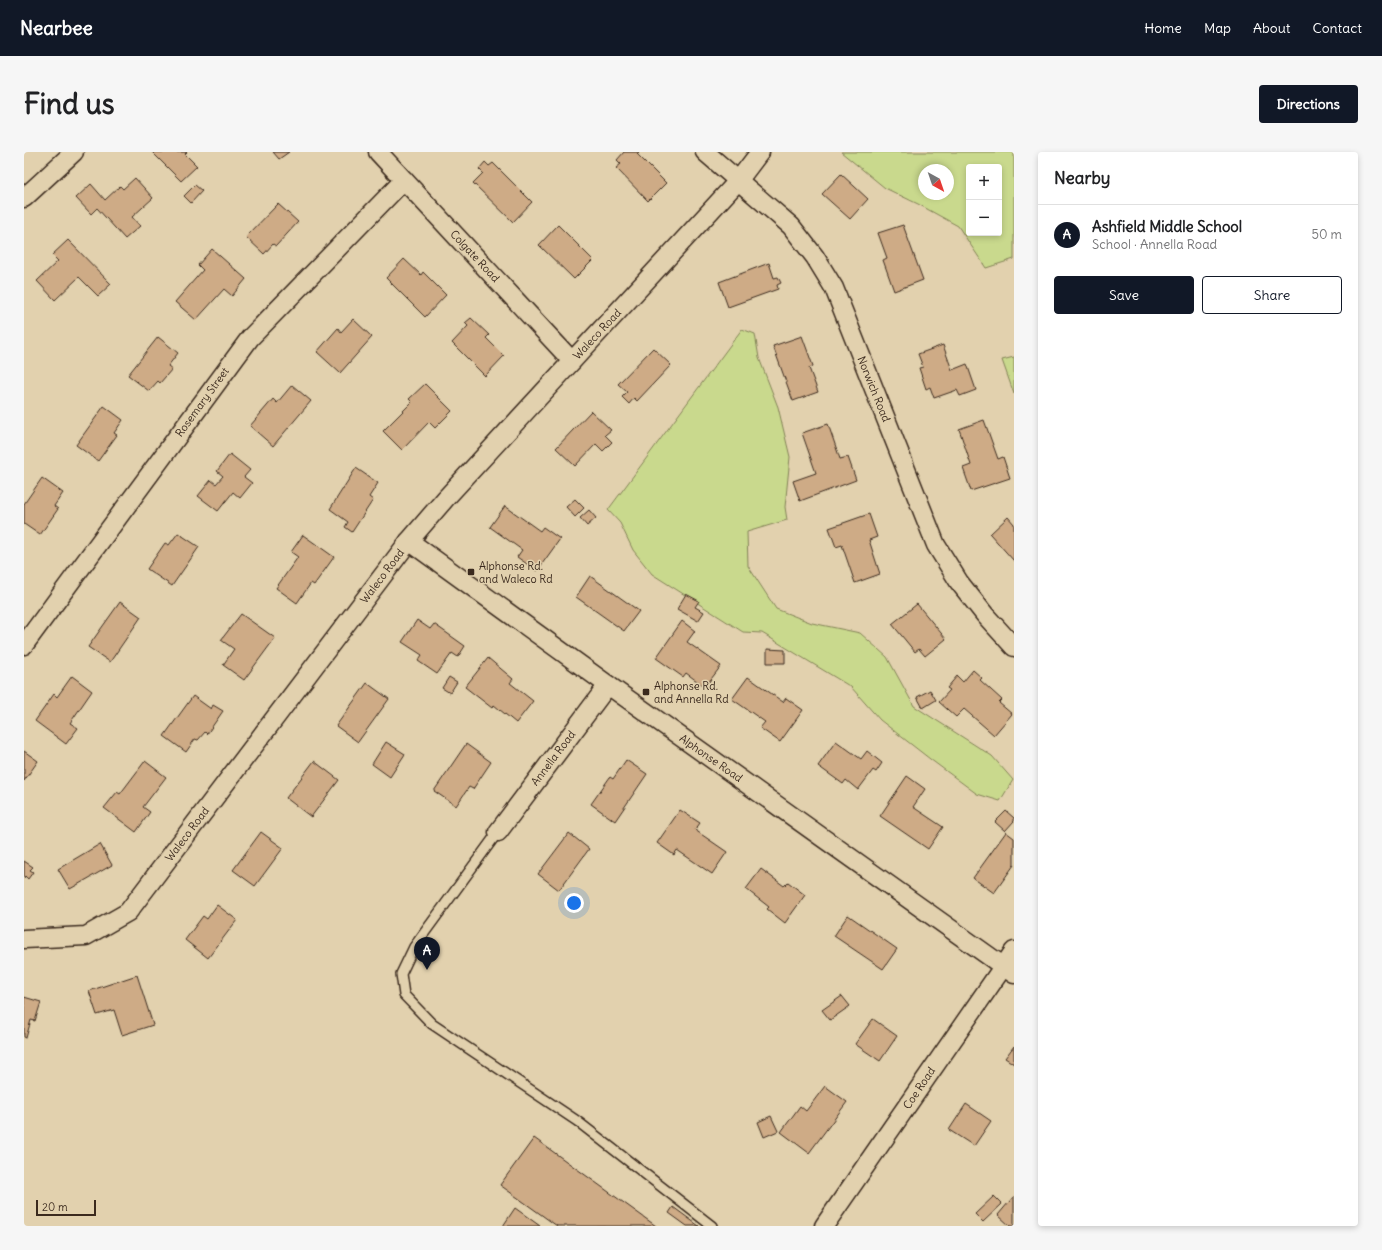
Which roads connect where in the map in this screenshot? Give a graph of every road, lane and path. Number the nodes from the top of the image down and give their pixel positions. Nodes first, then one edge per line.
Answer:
1 (74, 152) edge
2 (378, 152) edge
3 (705, 152) edge
4 (760, 152) edge
5 (404, 180) junction
6 (738, 181) junction
7 (24, 198) edge
8 (572, 361) junction
9 (409, 541) junction
10 (24, 644) edge
11 (1014, 647) edge
12 (608, 685) junction
13 (498, 832) joint
14 (24, 939) edge
15 (1014, 951) edge
16 (1008, 970) edge
17 (712, 1226) edge
18 (824, 1226) edge

1 - 7 street
2 - 5 street, Colgate Road
3 - 6 street, Norwich Road
4 - 6 street, Waleco Road
5 - 8 street, Colgate Road
5 - 10 street, Rosemary Street
6 - 8 street, Waleco Road
6 - 11 street, Norwich Road
8 - 9 street, Waleco Road
9 - 12 street, Alphonse Road
9 - 14 street, Waleco Road
12 - 13 street, Annella Road
12 - 16 street, Alphonse Road
13 - 17 lane
15 - 16 street, Coe Road
16 - 18 street, Coe Road

